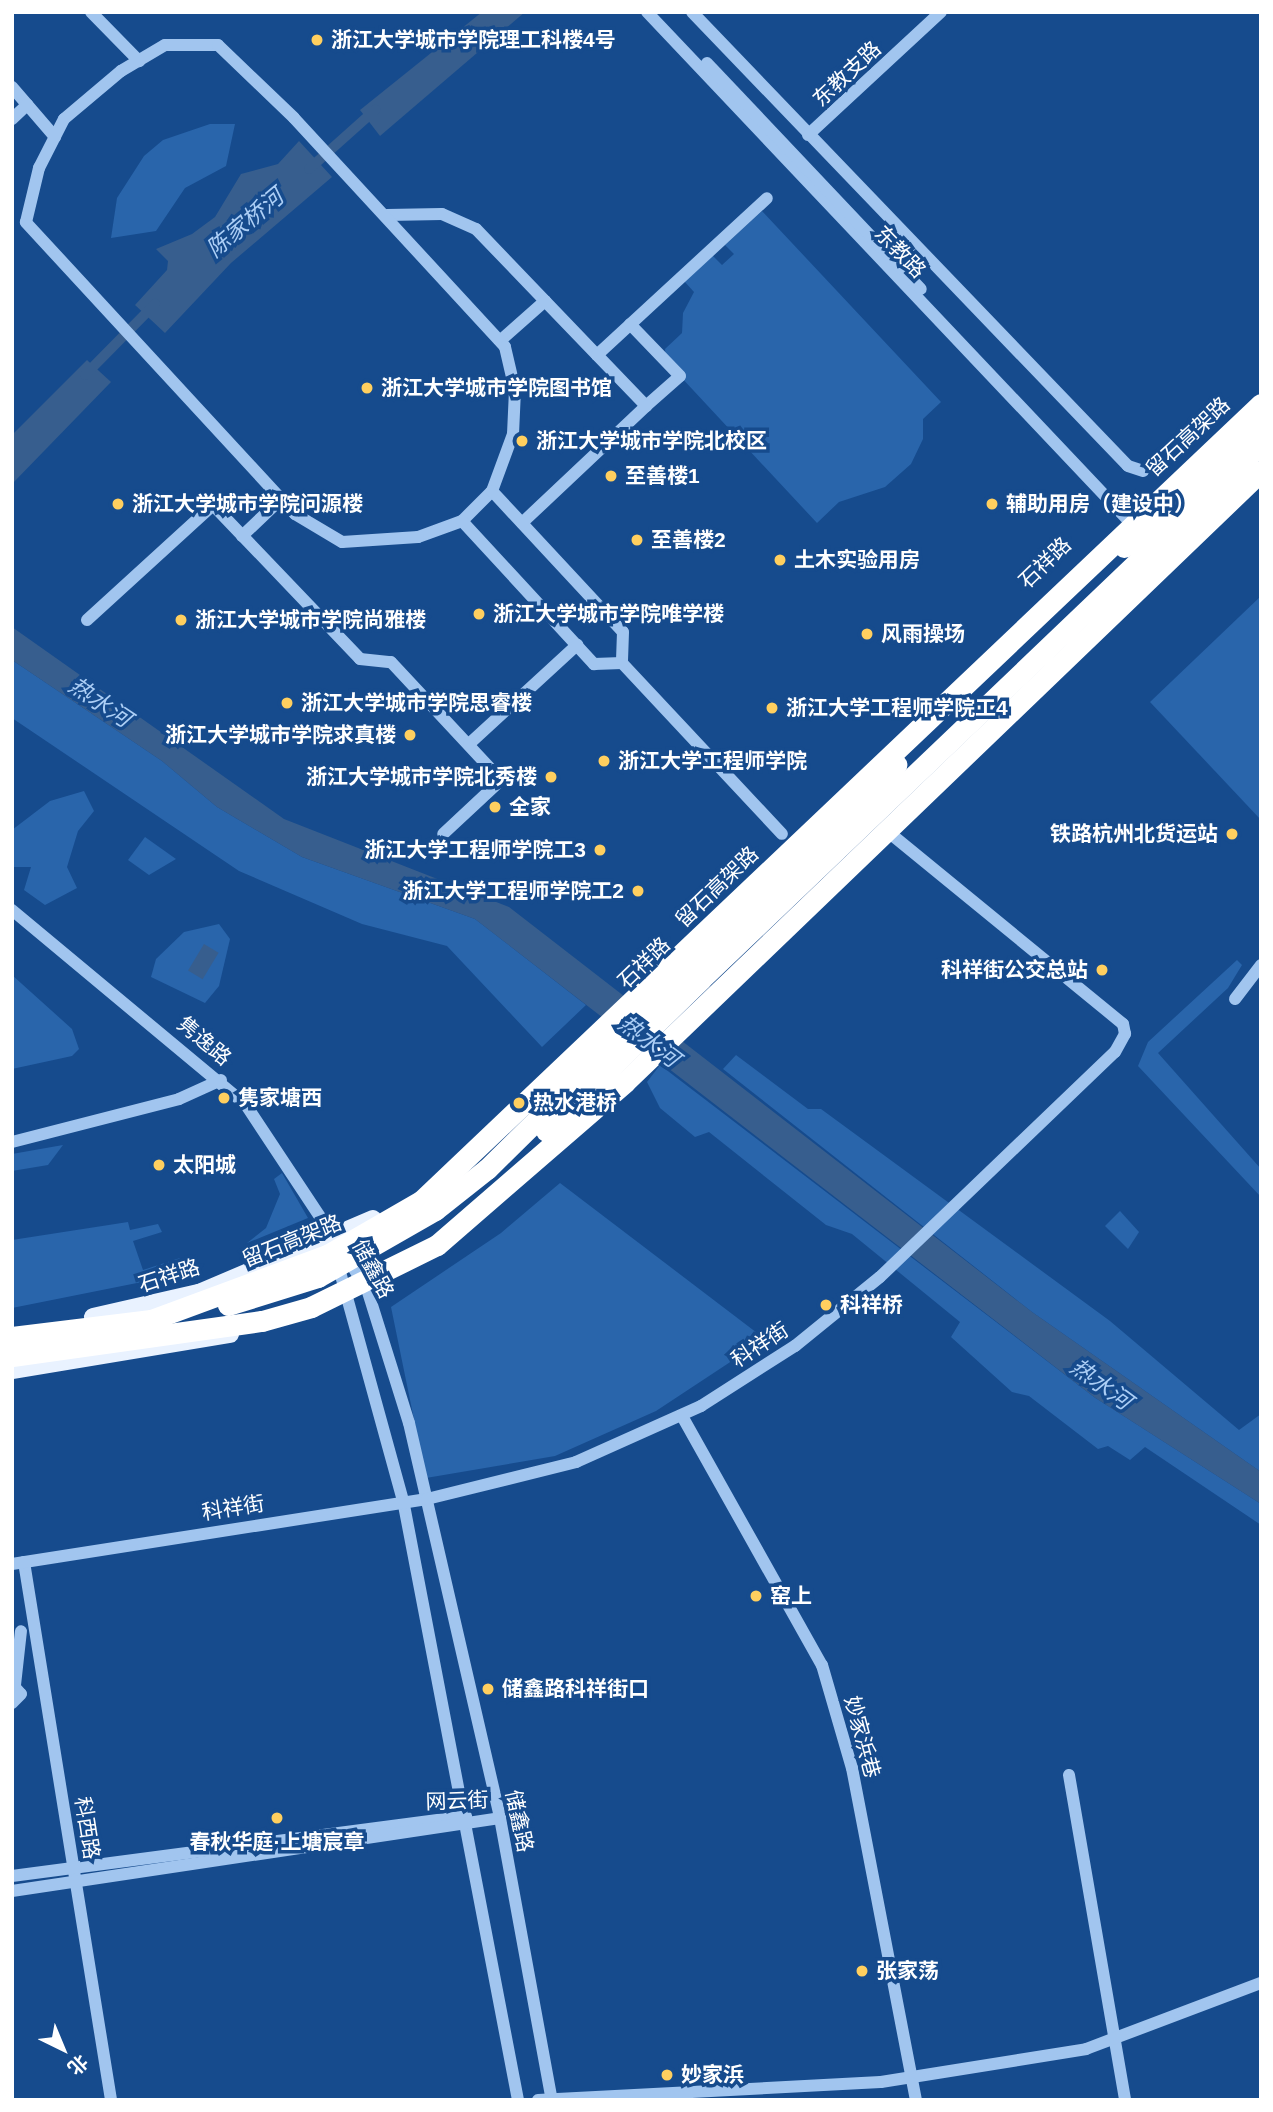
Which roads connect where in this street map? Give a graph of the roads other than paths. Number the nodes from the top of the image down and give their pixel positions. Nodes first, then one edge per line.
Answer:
1 (91, 12) edge
2 (647, 12) edge
3 (658, 12) edge
4 (692, 12) edge
5 (942, 12) edge
6 (139, 61) junction
7 (12, 87) edge
8 (27, 105) junction
9 (12, 119) edge
10 (808, 135) junction
11 (55, 137) junction
12 (767, 198) dead end
13 (387, 215) junction
14 (545, 301) junction
15 (630, 324) junction
16 (500, 341) junction
17 (597, 355) junction
18 (1261, 396) edge
19 (1261, 404) edge
20 (646, 406) junction
21 (1261, 422) edge
22 (1261, 444) edge
23 (1261, 469) edge
24 (1143, 471) dead end
25 (492, 491) junction
26 (281, 499) junction
27 (462, 521) junction
28 (522, 523) junction
29 (1131, 523) junction
30 (1179, 523) junction
31 (242, 536) junction
32 (86, 620) dead end
33 (577, 645) junction
34 (622, 663) junction
35 (965, 671) joint
36 (1032, 701) junction
37 (923, 712) junction
38 (469, 744) junction
39 (976, 754) junction
40 (824, 833) junction
41 (443, 834) dead end
42 (782, 834) dead end
43 (891, 834) junction
44 (841, 851) junction
45 (12, 910) edge
46 (1261, 965) edge
47 (696, 973) junction
48 (1235, 999) dead end
49 (221, 1080) junction
50 (12, 1142) edge
51 (334, 1237) junction
52 (367, 1289) junction
53 (344, 1300) junction
54 (151, 1320) junction
55 (262, 1321) junction
56 (12, 1328) edge
57 (189, 1329) junction
58 (12, 1337) edge
59 (12, 1356) edge
60 (12, 1368) edge
61 (682, 1416) junction
62 (427, 1499) junction
63 (403, 1500) junction
64 (18, 1563) edge
65 (21, 1631) dead end
66 (13, 1685) edge
67 (12, 1703) edge
68 (1069, 1775) dead end
69 (500, 1818) junction
70 (461, 1821) junction
71 (12, 1876) edge
72 (76, 1876) junction
73 (12, 1891) edge
74 (1261, 1983) edge
75 (1113, 2038) junction
76 (912, 2077) junction
77 (552, 2099) edge
78 (111, 2100) edge
79 (518, 2100) edge
80 (538, 2100) edge
81 (916, 2100) edge
82 (1125, 2100) edge

1 - 6 street
2 - 29 street, 东教路
3 - 29 street, 东教路
4 - 10 street
5 - 10 street, 东教支路
6 - 11 street
6 - 13 street
7 - 8 street
8 - 9 street
8 - 11 street
10 - 24 street
11 - 26 street
12 - 15 street
13 - 14 street
13 - 16 street
14 - 16 street
14 - 17 street
15 - 17 street
15 - 20 street
16 - 25 street
17 - 20 street
18 - 29 main road
19 - 54 highway, 留石高架路, bridge
20 - 28 street
21 - 29 highway, 留石高架路
22 - 30 highway, 留石高架路
23 - 36 main road
23 - 55 highway, 留石高架路, bridge
25 - 27 street
25 - 28 street
26 - 27 street
26 - 31 street
27 - 33 street
28 - 34 street
29 - 35 highway
29 - 40 highway, 留石高架路
30 - 36 highway
30 - 44 highway, 留石高架路
31 - 32 street
31 - 38 street
33 - 34 street
33 - 38 street
34 - 42 street
35 - 37 main road, 石祥路
36 - 39 main road
37 - 40 highway
37 - 51 main road, 石祥路, bridge
38 - 41 street
39 - 43 main road
39 - 44 highway
40 - 47 highway, 留石高架路
43 - 52 main road, bridge
43 - 61 street, 科祥街
44 - 47 highway, 留石高架路
45 - 49 street, 隽逸路
46 - 48 street
47 - 54 highway, 留石高架路, bridge
47 - 57 highway, 留石高架路, bridge
49 - 50 street
49 - 51 street, 隽逸路
51 - 52 street, 储鑫路
51 - 53 street, 储鑫路
51 - 56 main road, 石祥路
52 - 53 main road
52 - 62 street, 储鑫路
53 - 60 main road
53 - 63 street, 储鑫路
54 - 58 highway, 留石高架路, bridge
55 - 57 highway, 留石高架路, bridge
55 - 60 highway, bridge
57 - 59 highway, 留石高架路, bridge
61 - 62 street, 科祥街
61 - 76 street, 妙家浜巷
62 - 63 street, 科祥街
62 - 69 street, 储鑫路
63 - 64 street, 科祥街
63 - 70 street, 储鑫路
64 - 72 street, 科西路
65 - 66 street
66 - 67 street
68 - 75 street
69 - 70 street, 网云街
69 - 77 street, 储鑫路
70 - 72 street, 网云街
70 - 79 street, 储鑫路
71 - 72 street, 网云街
72 - 73 street, 网云街
72 - 78 street, 科西路
74 - 75 street
75 - 76 street
75 - 82 street
76 - 77 street
76 - 81 street, 妙家浜巷
77 - 80 street

